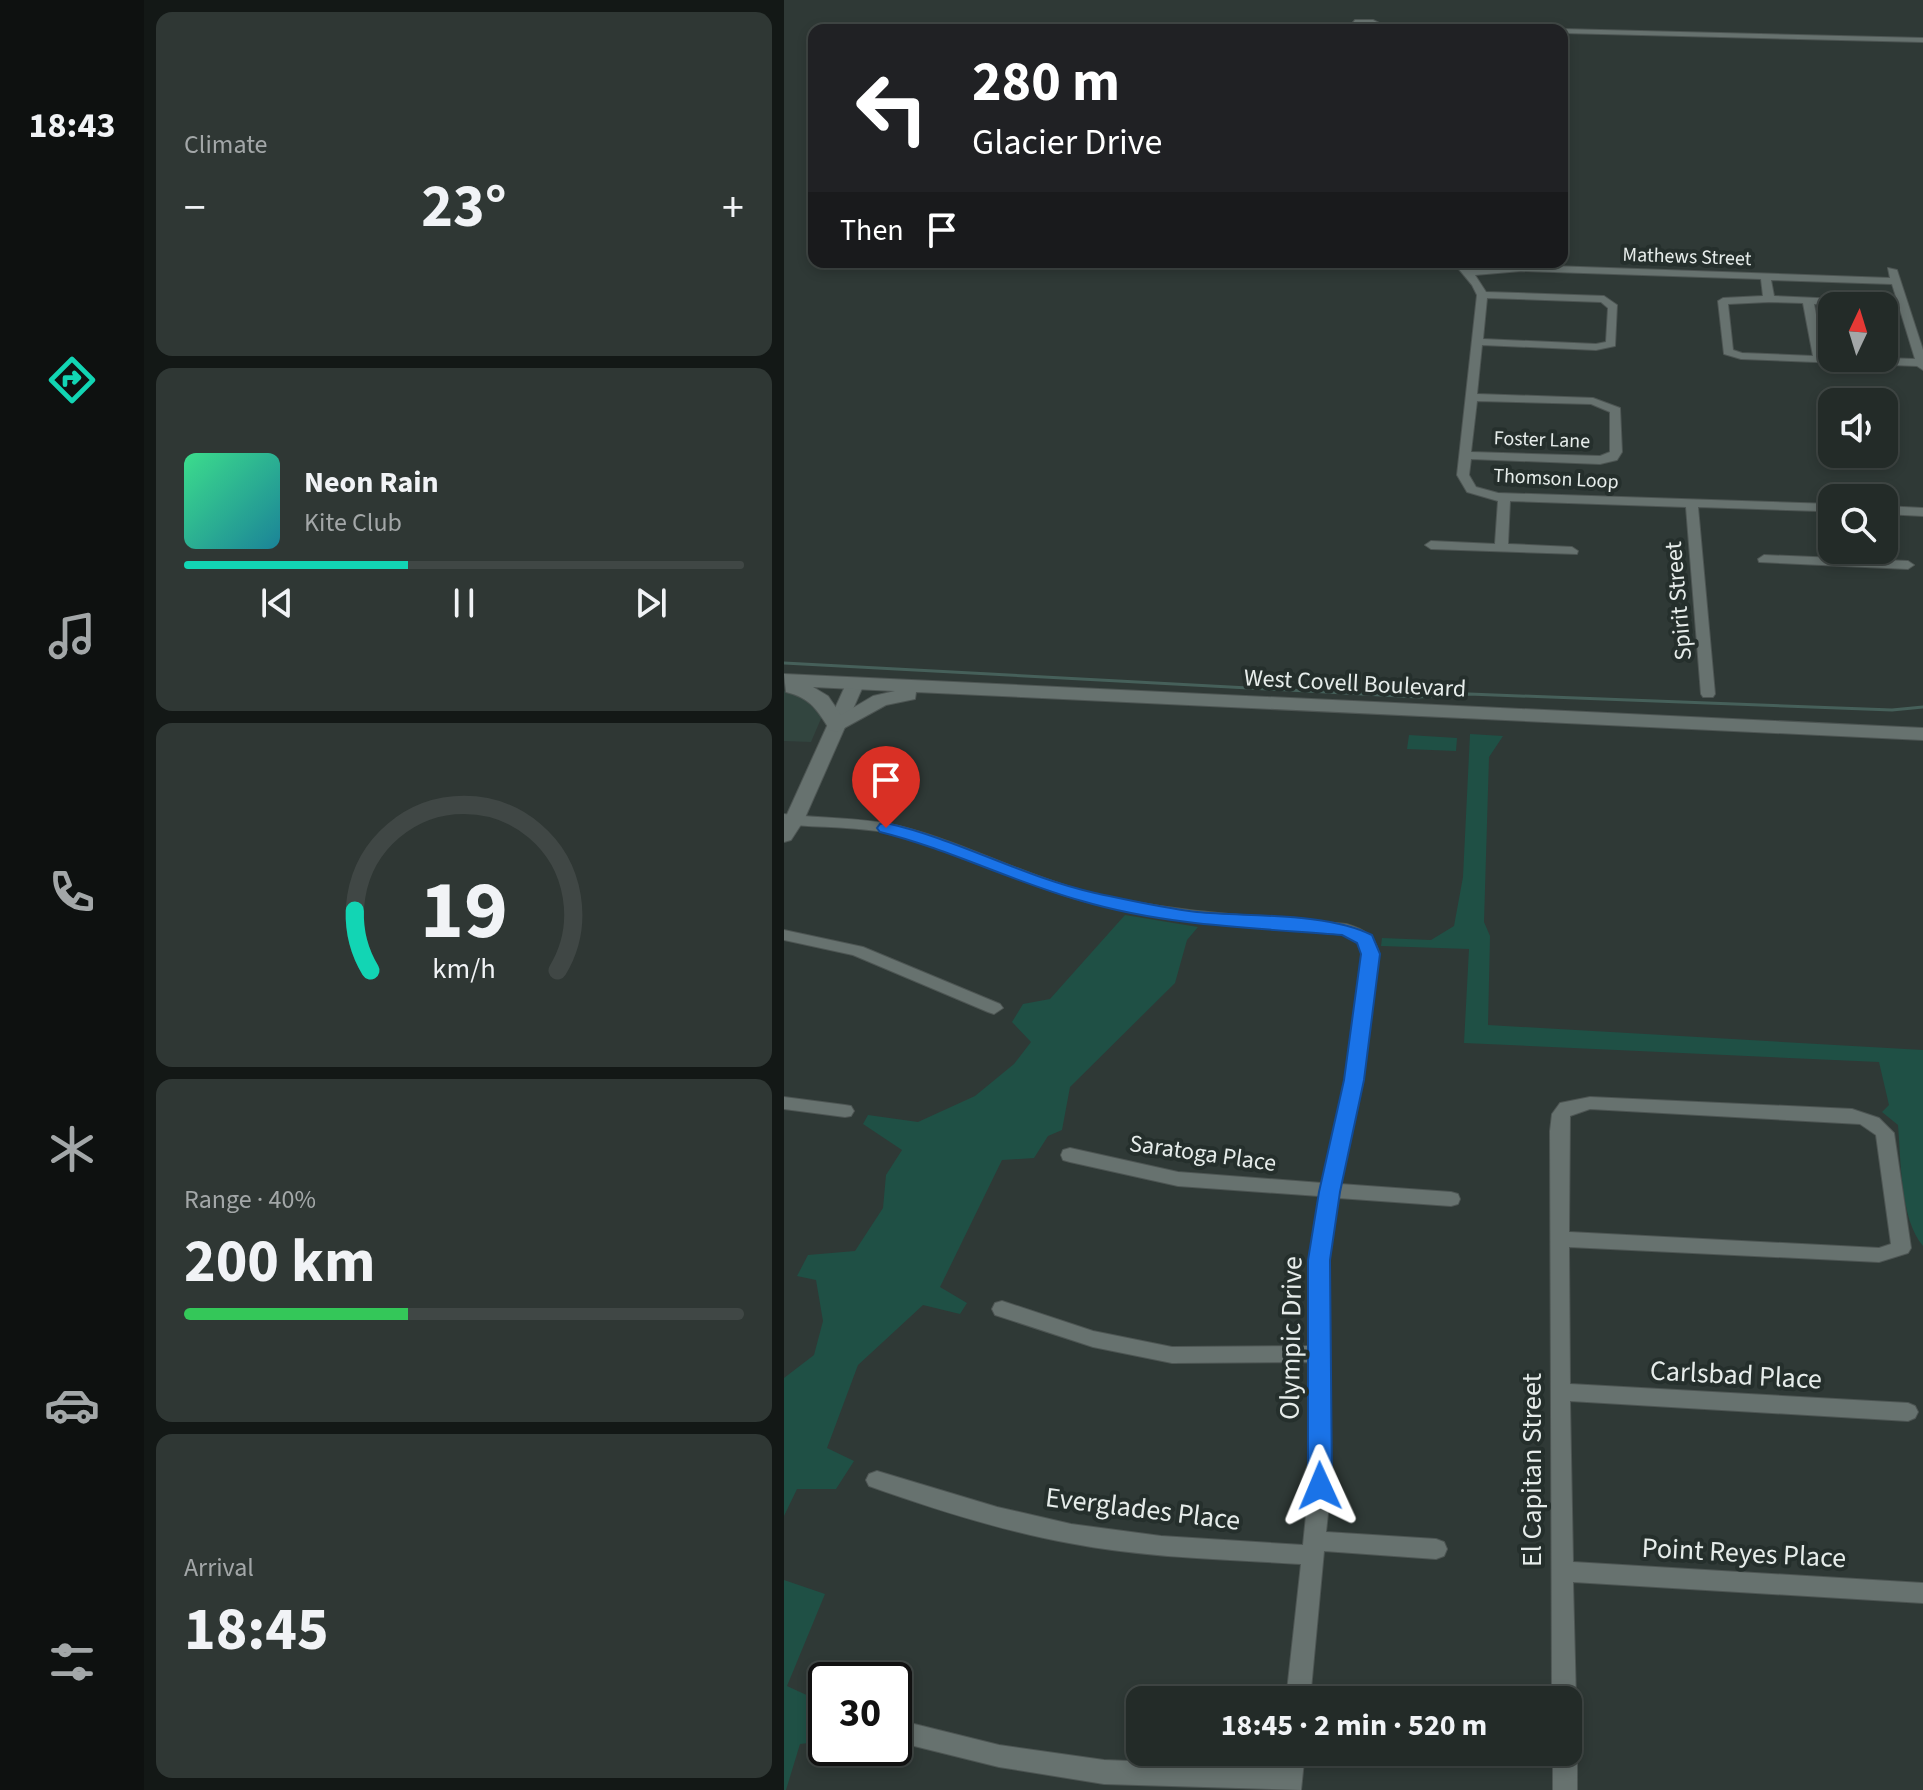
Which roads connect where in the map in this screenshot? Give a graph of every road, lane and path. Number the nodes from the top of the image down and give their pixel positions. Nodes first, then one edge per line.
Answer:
1 (1568, 31) edge
2 (1923, 40) edge
3 (1463, 268) edge
4 (1504, 268) edge
5 (1540, 268) edge
6 (1467, 273) junction
7 (1765, 276) junction
8 (1482, 295) junction
9 (1769, 299) junction
10 (1808, 300) junction
11 (1818, 300) edge
12 (1477, 342) junction
13 (1818, 354) edge
14 (1818, 359) edge
15 (1898, 364) edge
16 (1922, 365) edge
17 (1471, 397) junction
18 (1465, 455) junction
19 (1504, 497) junction
20 (1692, 504) junction
21 (1818, 508) edge
22 (1898, 511) edge
23 (1923, 512) edge
24 (1431, 545) dead end
25 (1501, 548) junction
26 (1572, 551) dead end
27 (1818, 554) edge
28 (1764, 559) dead end
29 (1898, 563) edge
30 (1908, 565) dead end
31 (784, 683) edge
32 (855, 684) junction
33 (957, 689) junction
34 (1708, 694) dead end
35 (837, 726) junction
36 (1896, 733) junction
37 (1923, 734) edge
38 (1923, 742) edge
39 (787, 825) edge
40 (784, 935) edge
41 (994, 1008) dead end
42 (784, 1103) edge
43 (845, 1111) dead end
44 (1070, 1155) dead end
45 (1329, 1192) junction
46 (1451, 1199) dead end
47 (1559, 1239) junction
48 (1002, 1309) dead end
49 (1319, 1354) junction
50 (1560, 1392) junction
51 (1908, 1412) dead end
52 (877, 1480) dead end
53 (1314, 1548) junction
54 (1436, 1549) dead end
55 (1562, 1571) junction
56 (1923, 1593) edge
57 (1299, 1686) edge
58 (1564, 1686) edge
59 (912, 1734) edge
60 (1565, 1766) edge
61 (1290, 1784) edge
62 (1566, 1790) edge

1 - 2 street
3 - 6 street
4 - 6 street, Mathews Street
5 - 7 street, Mathews Street
6 - 8 street
7 - 9 street
7 - 16 street, Mathews Street
8 - 12 street, Thomson Loop
8 - 12 street
9 - 10 street
9 - 14 street
10 - 11 street
10 - 13 street
12 - 17 street, Thomson Loop
15 - 16 street
17 - 18 street, Thomson Loop
17 - 18 street, Foster Lane
18 - 19 street, Thomson Loop
19 - 20 street, Thomson Loop
19 - 25 street
20 - 21 street, Thomson Loop
20 - 34 street, Spirit Street
22 - 23 street
24 - 25 street
25 - 26 street
27 - 28 street
29 - 30 street
31 - 32 main road, West Covell Boulevard
31 - 35 main road
32 - 33 main road, West Covell Boulevard
32 - 35 street
33 - 35 main road
33 - 36 main road, West Covell Boulevard
35 - 39 street
36 - 37 main road, West Covell Boulevard
36 - 38 main road
39 - 45 street, Olympic Drive
40 - 41 street
42 - 43 street
44 - 45 street, Saratoga Place
45 - 46 street, Saratoga Place
45 - 49 street, Olympic Drive
47 - 47 street, El Capitan Street
47 - 50 street, El Capitan Street
48 - 49 street
49 - 53 street, Olympic Drive
50 - 51 street, Carlsbad Place
50 - 55 street, El Capitan Street
52 - 53 street, Everglades Place
53 - 54 street, Everglades Place
53 - 57 street, Olympic Drive
55 - 56 street, Point Reyes Place
55 - 58 street, El Capitan Street
59 - 61 street
60 - 62 street

